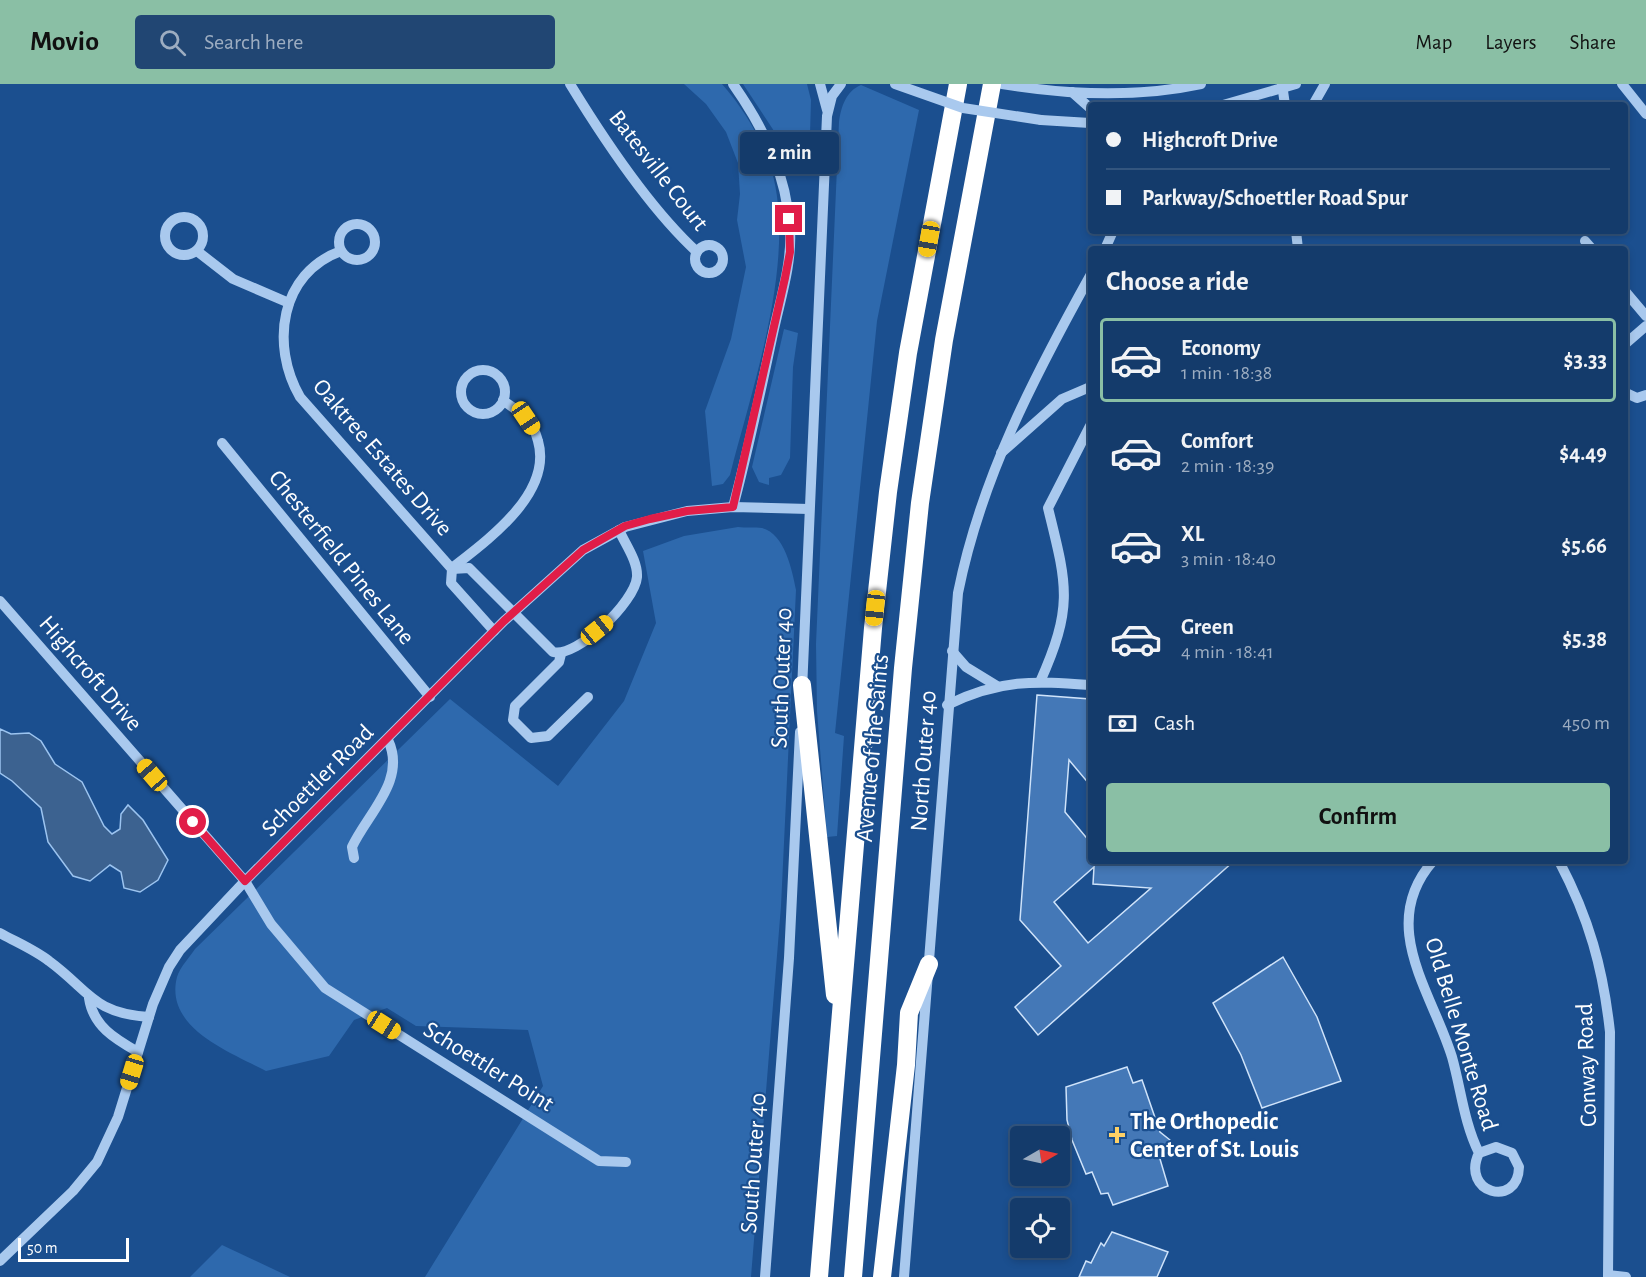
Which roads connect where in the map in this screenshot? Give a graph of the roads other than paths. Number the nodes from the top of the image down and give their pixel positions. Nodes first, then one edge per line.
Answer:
1 (570, 84) edge
2 (733, 84) edge
3 (820, 84) edge
4 (841, 84) edge
5 (895, 84) edge
6 (958, 84) edge
7 (992, 84) edge
8 (1002, 84) edge
9 (1201, 84) edge
10 (1296, 84) edge
11 (1325, 84) edge
12 (1623, 84) edge
13 (1283, 87) edge
14 (1072, 92) junction
15 (1233, 102) edge
16 (1285, 102) edge
17 (1315, 102) edge
18 (1088, 106) edge
19 (1646, 114) edge
20 (827, 116) junction
21 (1088, 123) edge
22 (197, 251) dead end
23 (341, 251) dead end
24 (697, 252) dead end
25 (1088, 280) edge
26 (1628, 295) edge
27 (290, 303) junction
28 (1646, 316) edge
29 (1646, 326) edge
30 (1628, 342) edge
31 (1088, 388) edge
32 (1628, 394) edge
33 (1646, 395) edge
34 (503, 400) junction
35 (1088, 430) edge
36 (222, 443) dead end
37 (999, 455) junction
38 (733, 507) junction
39 (809, 509) junction
40 (619, 530) junction
41 (452, 569) junction
42 (0, 601) edge
43 (514, 613) junction
44 (494, 631) junction
45 (952, 651) junction
46 (561, 654) junction
47 (1040, 682) junction
48 (802, 685) junction
49 (1088, 685) edge
50 (997, 686) junction
51 (430, 697) junction
52 (588, 697) dead end
53 (947, 705) junction
54 (388, 740) junction
55 (354, 858) dead end
56 (1431, 864) edge
57 (1559, 864) edge
58 (245, 881) junction
59 (0, 933) edge
60 (929, 964) junction
61 (88, 998) junction
62 (149, 1017) junction
63 (839, 1032) junction
64 (138, 1052) junction
65 (1479, 1154) junction
66 (626, 1162) dead end
67 (0, 1261) edge
68 (1608, 1276) edge
69 (765, 1277) edge
70 (819, 1277) edge
71 (853, 1277) edge
72 (882, 1277) edge
73 (903, 1277) edge
74 (1626, 1277) edge

1 - 24 street, Batesville Court
2 - 38 street
3 - 20 street
4 - 20 street, South Outer 40
5 - 21 street, bridge
6 - 63 highway, Avenue of the Saints
7 - 71 highway, Avenue of the Saints
8 - 14 street
9 - 14 street
10 - 13 street
11 - 17 street
12 - 19 street
13 - 15 street
13 - 16 street
14 - 18 street
20 - 39 street, South Outer 40
22 - 27 street
23 - 27 street, Oaktree Estates Drive
25 - 37 street, North Outer 40
26 - 28 street
27 - 41 street, Oaktree Estates Drive
29 - 30 street
31 - 37 street
32 - 33 street
34 - 34 street
34 - 41 street
35 - 47 street
36 - 51 street, Chesterfield Pines Lane
37 - 45 street, North Outer 40
38 - 39 street, Schoettler Road
38 - 40 street, Schoettler Road
39 - 48 street, South Outer 40
40 - 43 street, Schoettler Road
40 - 46 street
41 - 43 street, Oaktree Estates Drive
41 - 44 street, Oaktree Estates Drive
42 - 58 street, Highcroft Drive
43 - 44 street, Schoettler Road
43 - 46 street, Oaktree Estates Drive
44 - 51 street, Schoettler Road
45 - 50 street
45 - 53 street, North Outer 40
46 - 52 street
47 - 49 street
47 - 50 street
48 - 63 highway
48 - 69 street, South Outer 40
50 - 53 street
51 - 54 street, Schoettler Road
53 - 60 street, North Outer 40
54 - 55 street
54 - 58 street, Schoettler Road
56 - 65 street, Old Belle Monte Road
57 - 68 street, Conway Road
58 - 62 street, Schoettler Road
58 - 66 street, Schoettler Point
59 - 61 street
60 - 72 highway
60 - 73 street, North Outer 40
61 - 62 street
61 - 64 street
62 - 64 street, Schoettler Road
63 - 70 highway, Avenue of the Saints
64 - 67 street, Schoettler Road
65 - 65 street, Old Belle Monte Road
68 - 74 street

